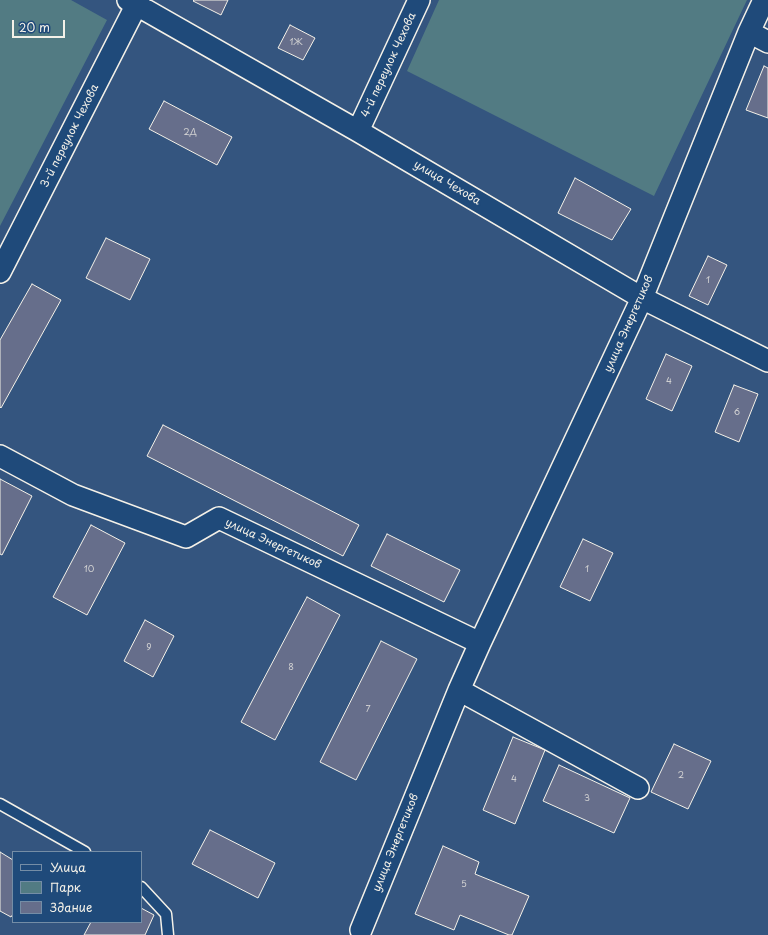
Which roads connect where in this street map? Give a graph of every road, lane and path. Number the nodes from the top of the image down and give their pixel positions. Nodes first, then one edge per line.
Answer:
1 (419, 0) edge
2 (764, 0) edge
3 (135, 2) edge
4 (749, 32) junction
5 (768, 42) edge
6 (358, 130) junction
7 (0, 272) edge
8 (642, 298) junction
9 (768, 361) edge
10 (0, 456) edge
11 (480, 642) junction
12 (459, 690) junction
13 (638, 788) dead end
14 (0, 804) edge
15 (83, 851) edge
16 (142, 888) edge
17 (361, 930) dead end
18 (168, 935) edge

1 - 6 street, 4-й переулок Чехова
2 - 4 street, улица Энергетиков
3 - 6 street, улица Чехова
3 - 7 street, 3-й переулок Чехова
4 - 5 street
4 - 8 street, улица Энергетиков
6 - 8 street, улица Чехова
8 - 9 street, улица Чехова
8 - 11 street, улица Энергетиков
10 - 11 street, улица Энергетиков
11 - 12 street, улица Энергетиков
12 - 13 street
12 - 17 street, улица Энергетиков
14 - 15 lane
16 - 18 lane

